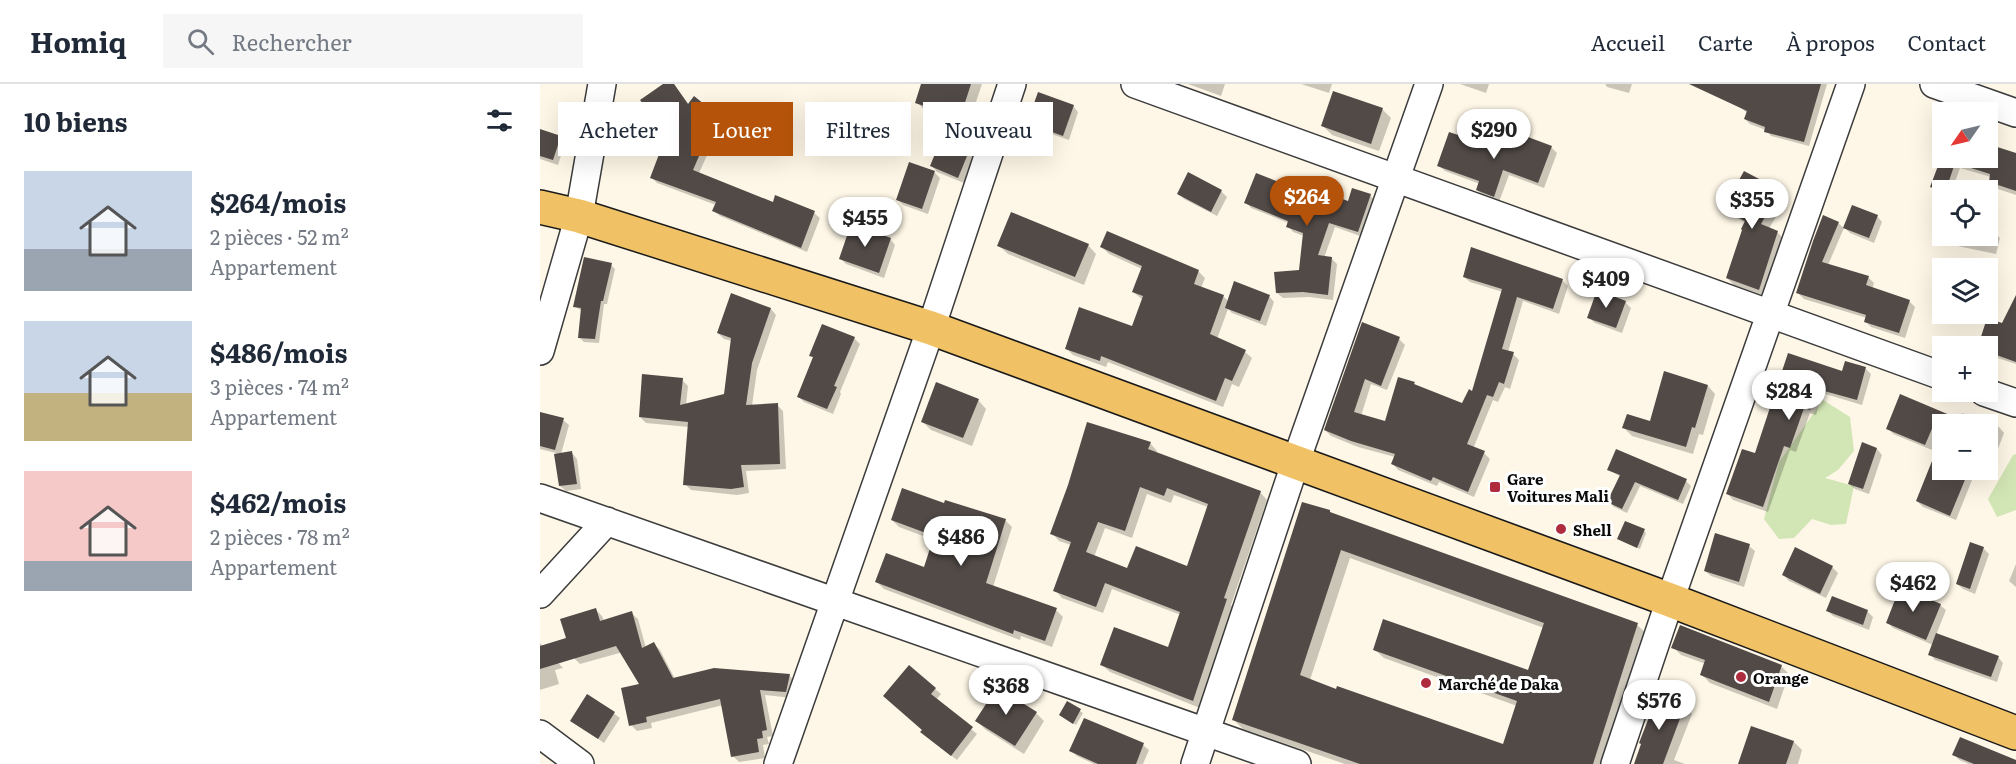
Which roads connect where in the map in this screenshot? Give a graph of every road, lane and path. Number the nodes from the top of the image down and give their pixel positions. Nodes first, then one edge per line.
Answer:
1 (602, 84) edge
2 (1012, 84) edge
3 (1135, 84) edge
4 (1429, 84) edge
5 (1851, 84) edge
6 (1934, 84) edge
7 (2016, 113) edge
8 (1396, 178) junction
9 (540, 207) edge
10 (579, 216) junction
11 (1770, 314) junction
12 (931, 328) junction
13 (540, 351) edge
14 (1932, 372) edge
15 (1998, 397) edge
16 (2016, 403) edge
17 (1296, 462) junction
18 (540, 498) edge
19 (607, 521) junction
20 (540, 594) edge
21 (1670, 600) junction
22 (835, 602) junction
23 (1206, 732) junction
24 (2016, 733) edge
25 (540, 734) edge
26 (580, 764) edge
27 (778, 764) edge
28 (1195, 764) edge
29 (1297, 764) edge
30 (1615, 764) edge

1 - 10 street
2 - 12 street
3 - 8 street
4 - 8 street
5 - 11 street
6 - 7 street
8 - 11 street
8 - 17 street
9 - 10 main road
10 - 12 main road
10 - 13 street
11 - 14 street
11 - 21 street
12 - 17 main road
12 - 22 street
15 - 16 street
17 - 21 main road
17 - 23 street
18 - 19 street
19 - 20 street
19 - 22 street
21 - 24 main road
21 - 30 street
22 - 23 street
22 - 27 street
23 - 28 street
23 - 29 street
25 - 26 street

